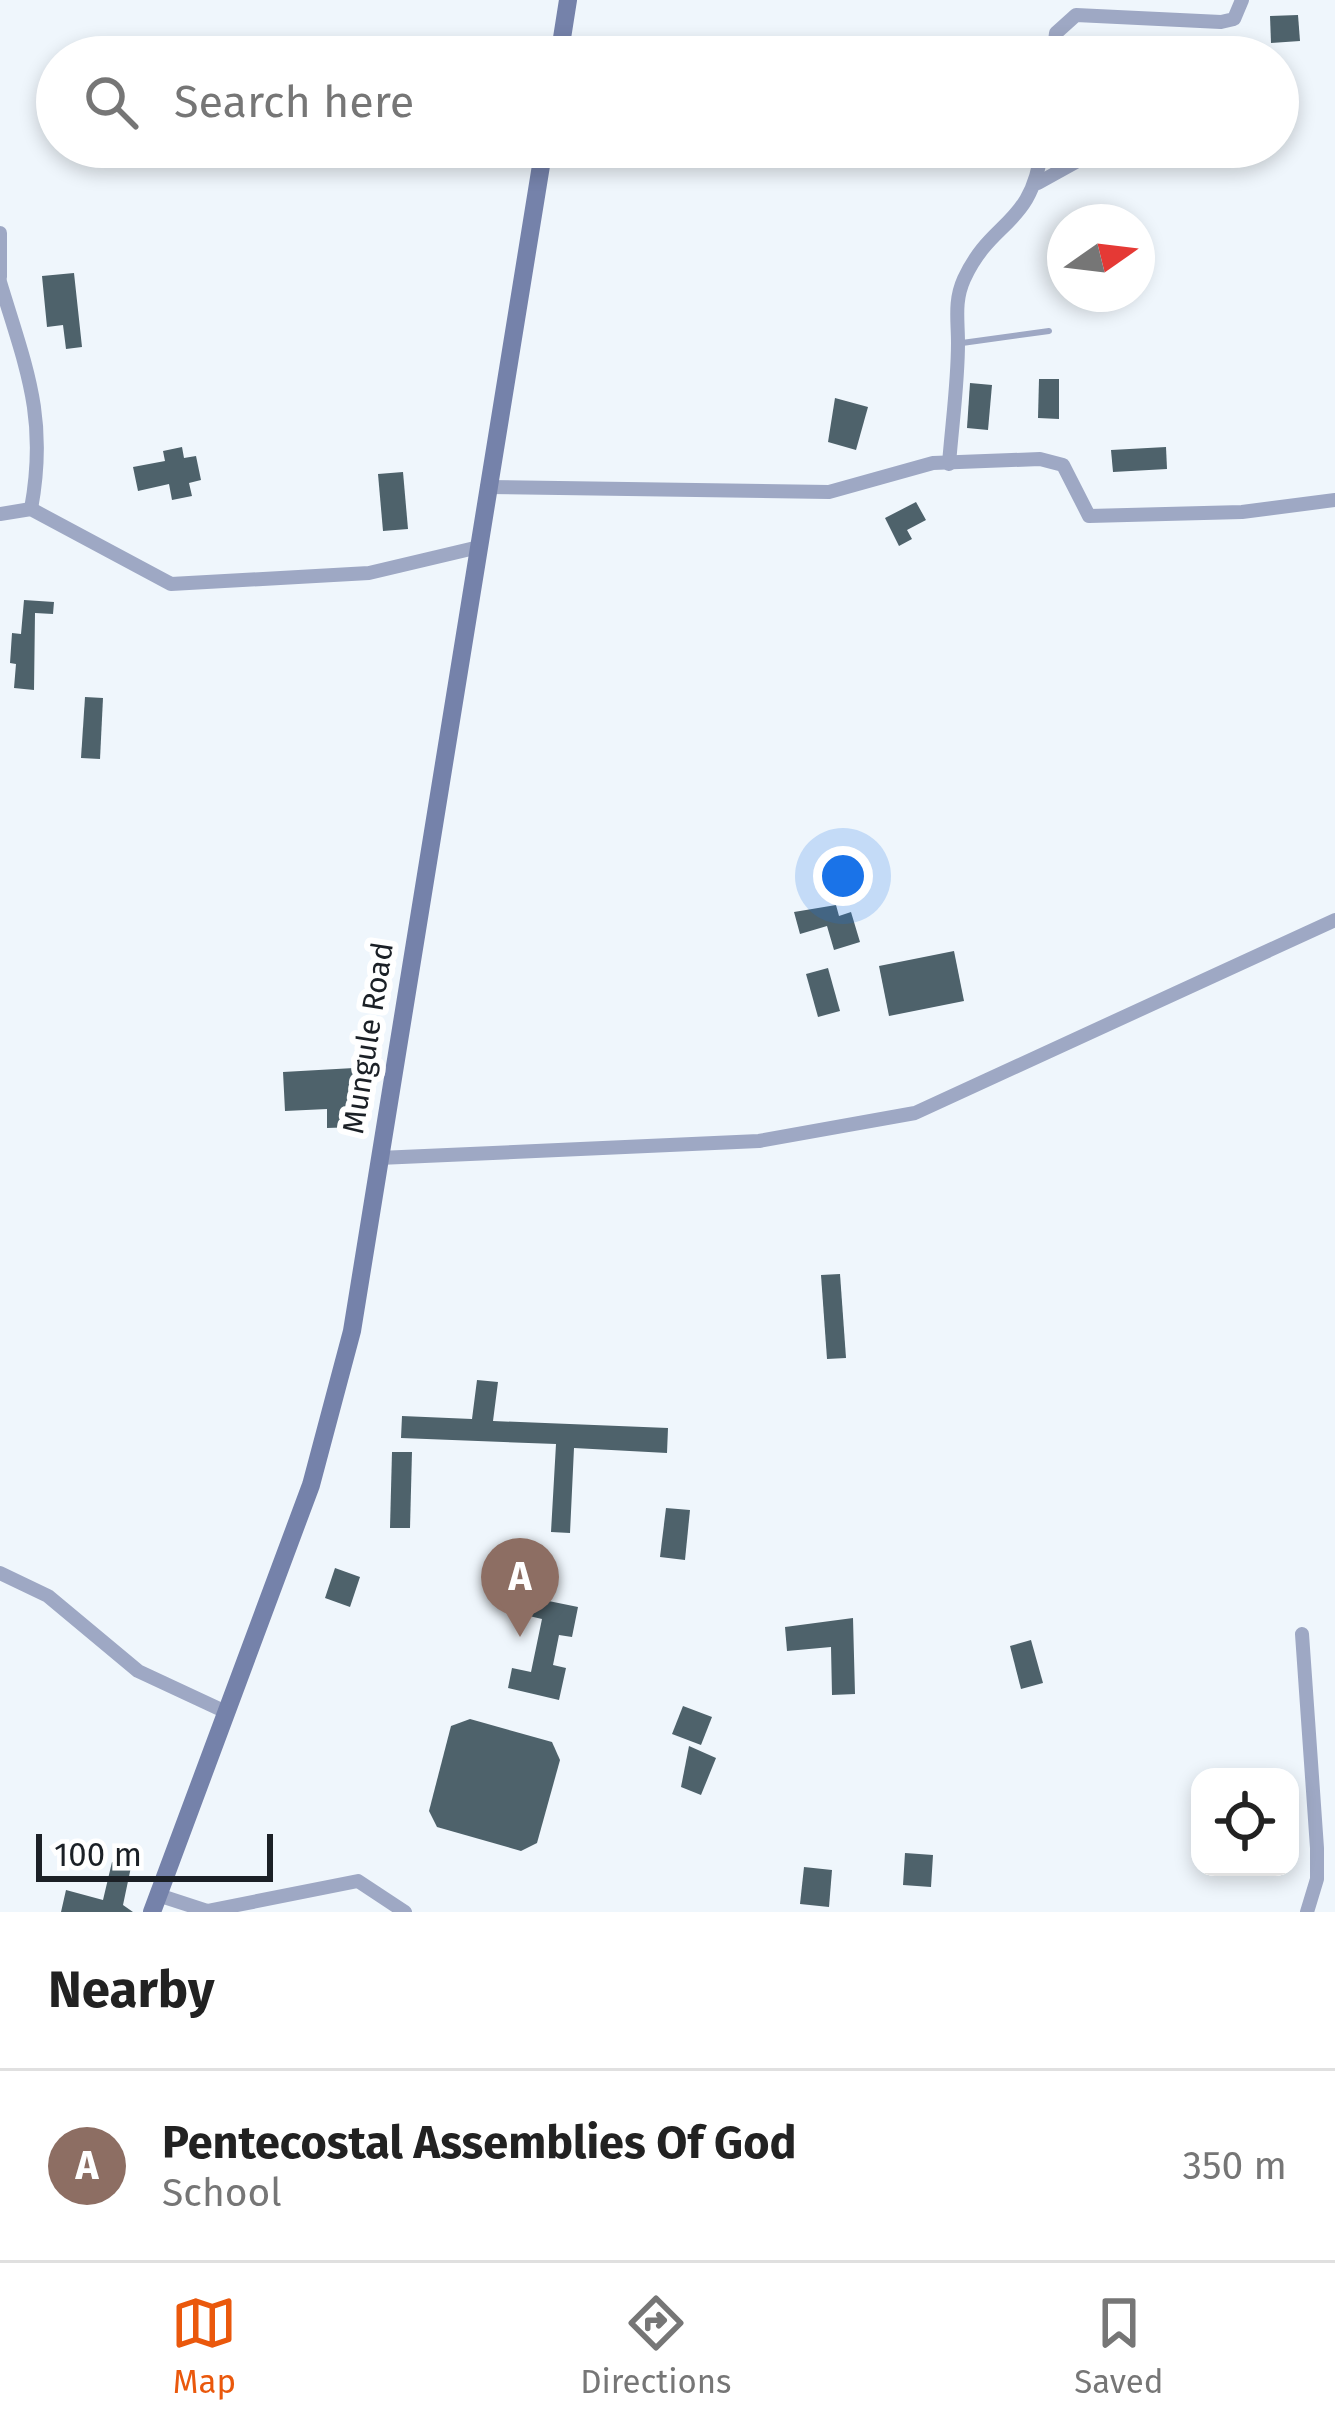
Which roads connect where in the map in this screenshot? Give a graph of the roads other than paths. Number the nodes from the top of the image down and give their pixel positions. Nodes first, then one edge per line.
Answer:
1 (568, 0) edge
2 (1242, 0) edge
3 (562, 36) edge
4 (1056, 36) edge
5 (541, 168) edge
6 (1040, 168) edge
7 (1065, 168) edge
8 (1038, 183) junction
9 (0, 232) edge
10 (0, 280) edge
11 (1049, 331) dead end
12 (958, 344) junction
13 (949, 464) junction
14 (488, 487) junction
15 (1335, 500) edge
16 (31, 509) junction
17 (0, 514) edge
18 (479, 547) junction
19 (1335, 920) edge
20 (379, 1158) junction
21 (0, 1573) edge
22 (1302, 1634) dead end
23 (226, 1712) junction
24 (155, 1903) edge
25 (405, 1912) edge
26 (1306, 1912) edge

1 - 3 street
2 - 4 street
5 - 14 street, Mungule Road
6 - 8 street
7 - 8 street
8 - 12 street
9 - 10 street
10 - 16 street
11 - 12 lane
12 - 13 street
13 - 14 street
13 - 15 street
14 - 18 street, Mungule Road
16 - 17 street
16 - 18 street
18 - 20 street, Mungule Road
19 - 20 street
20 - 23 street, Mungule Road
21 - 23 street
22 - 26 street
23 - 24 street, Mungule Road
24 - 25 street

